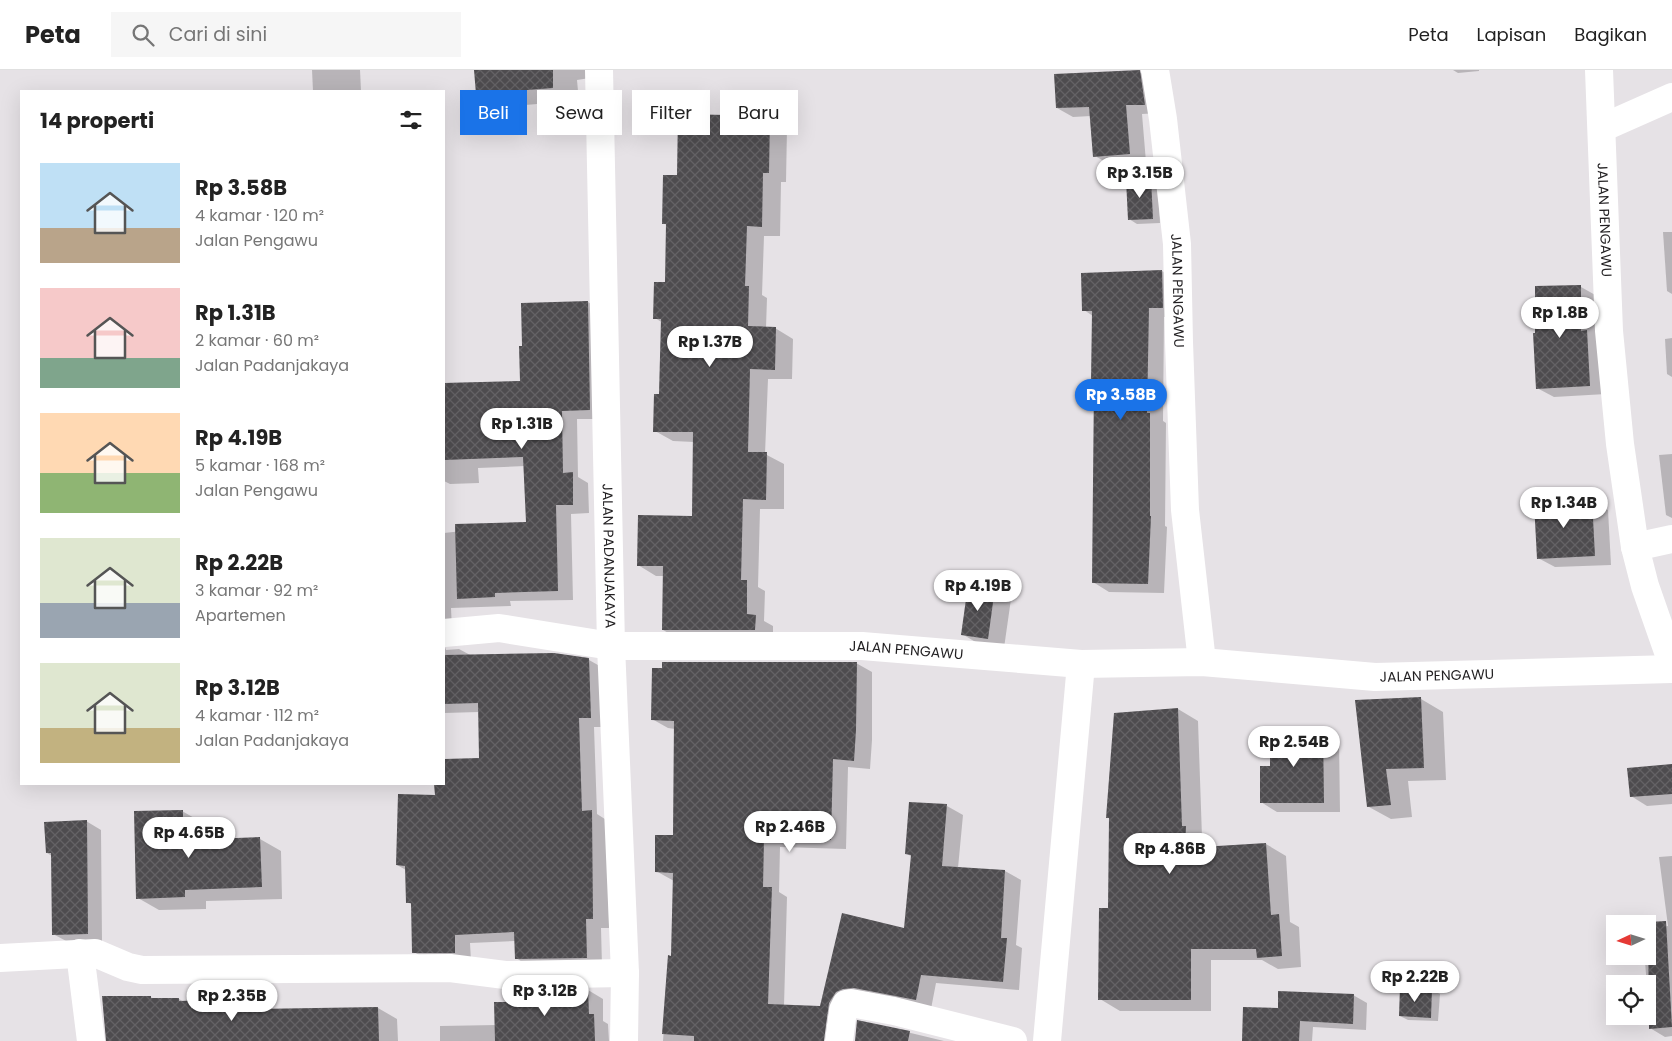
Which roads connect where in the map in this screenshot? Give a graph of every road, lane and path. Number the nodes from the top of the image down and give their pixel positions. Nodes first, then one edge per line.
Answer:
1 (599, 70) edge
2 (1155, 70) edge
3 (1599, 70) edge
4 (1672, 97) edge
5 (1602, 128) junction
6 (1672, 539) edge
7 (1635, 546) junction
8 (445, 633) edge
9 (610, 646) junction
10 (1202, 662) junction
11 (1672, 663) edge
12 (1081, 664) junction
13 (1672, 669) edge
14 (80, 953) junction
15 (0, 958) edge
16 (625, 973) junction
17 (91, 1041) edge
18 (624, 1041) edge
19 (838, 1041) edge
20 (1013, 1041) edge
21 (1047, 1041) edge

1 - 9 street, JALAN PADANJAKAYA
2 - 10 street, JALAN PENGAWU
3 - 5 street, JALAN PENGAWU
4 - 5 street
5 - 7 street, JALAN PENGAWU
6 - 7 street
7 - 11 street, JALAN PENGAWU
8 - 9 street, JALAN PENGAWU
9 - 12 street, JALAN PENGAWU
9 - 16 street, JALAN PADANJAKAYA
10 - 12 street, JALAN PENGAWU
10 - 13 street, JALAN PENGAWU
12 - 21 street
14 - 15 street
14 - 16 street
14 - 17 street
16 - 18 street, JALAN PADANJAKAYA
19 - 20 street

